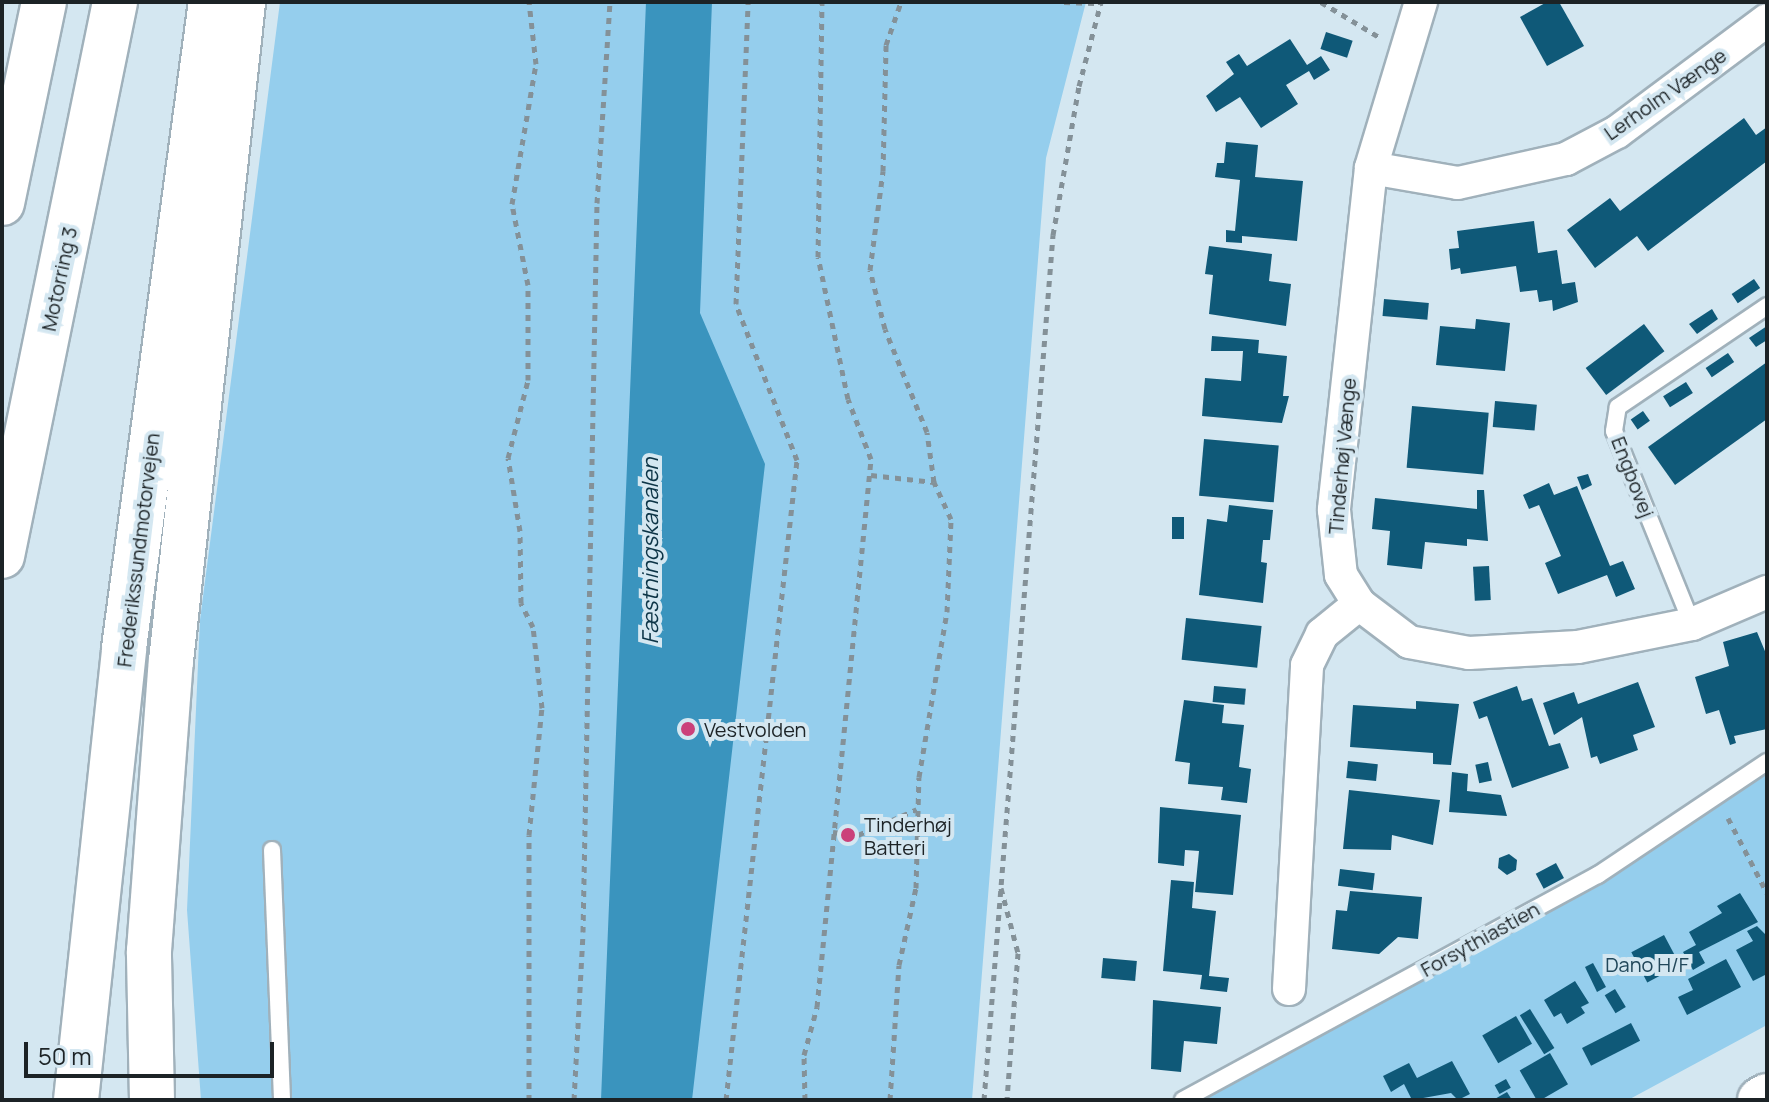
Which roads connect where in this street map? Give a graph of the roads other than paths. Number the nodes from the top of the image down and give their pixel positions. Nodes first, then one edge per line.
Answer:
1 (13, 2) edge
2 (44, 2) edge
3 (115, 2) edge
4 (211, 2) edge
5 (243, 2) edge
6 (1421, 2) edge
7 (1767, 20) edge
8 (2, 51) edge
9 (1371, 168) junction
10 (2, 203) edge
11 (1767, 306) edge
12 (2, 556) edge
13 (1767, 592) edge
14 (1359, 604) junction
15 (1692, 624) junction
16 (1767, 762) edge
17 (272, 850) dead end
18 (1289, 989) dead end
19 (1767, 1096) edge
20 (76, 1100) edge
21 (152, 1100) edge
22 (282, 1100) edge
23 (1183, 1100) edge
24 (1760, 1100) edge

1 - 8 main road
2 - 10 main road
3 - 12 main road, Motorring 3
4 - 20 main road, Frederikssundmotorvejen
5 - 21 main road
6 - 9 street, Tinderhøj Vænge
7 - 9 street, Lerholm Vænge
9 - 14 street, Tinderhøj Vænge
11 - 15 lane, Engbovej
13 - 15 street
14 - 15 street
14 - 18 street
16 - 23 lane, Forsythiastien
17 - 22 lane
19 - 24 main road

